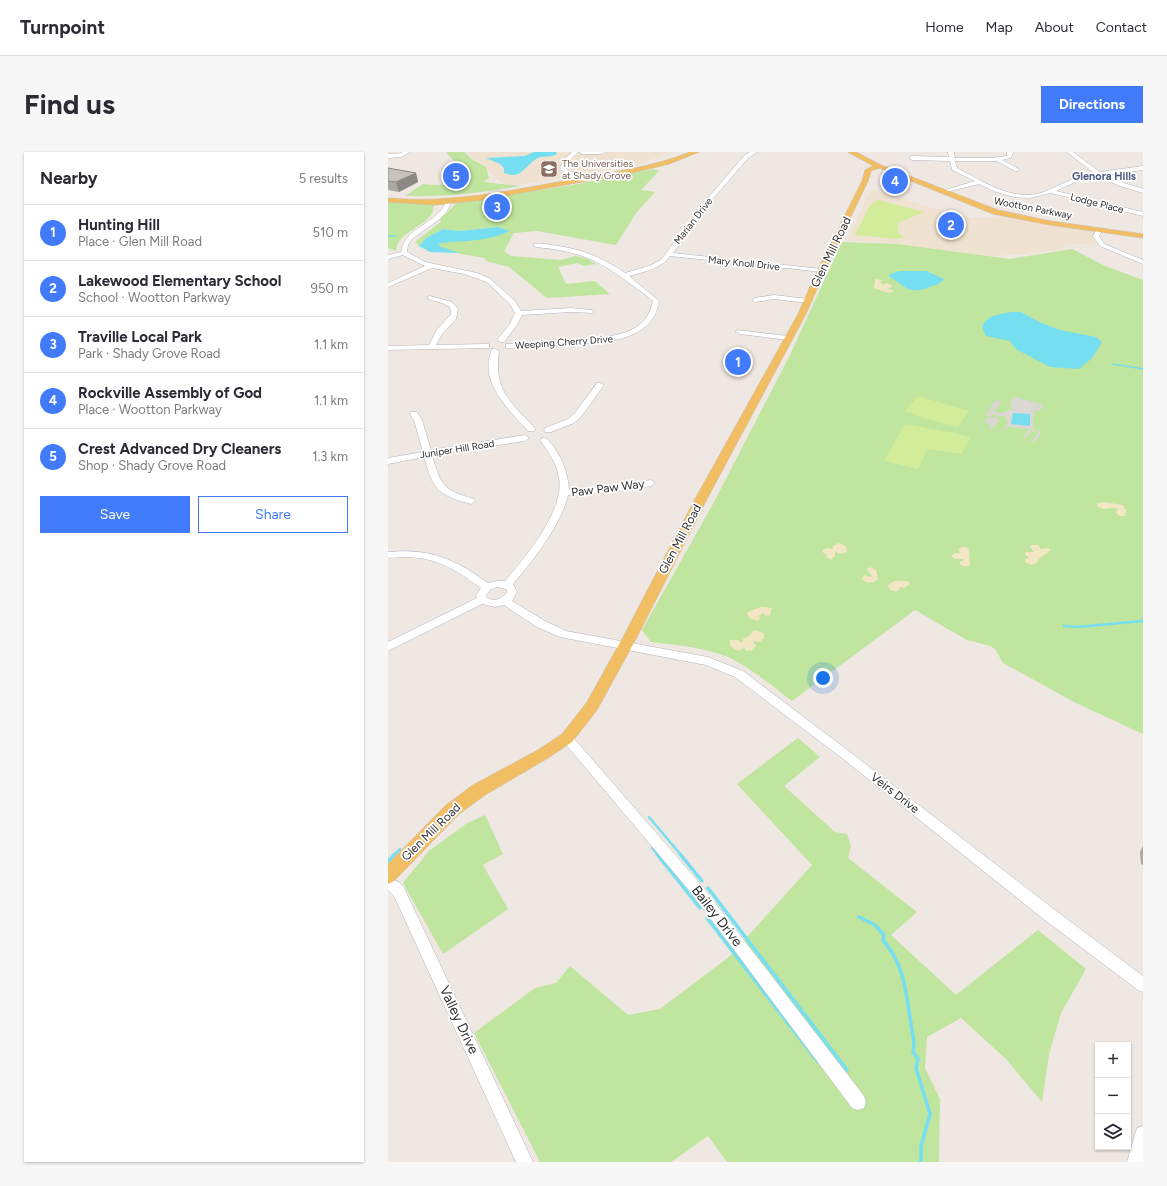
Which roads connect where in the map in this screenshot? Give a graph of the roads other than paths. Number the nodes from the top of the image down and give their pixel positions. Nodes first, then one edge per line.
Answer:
1 (407, 152) edge
2 (575, 152) edge
3 (582, 152) edge
4 (602, 152) edge
5 (683, 152) edge
6 (696, 152) edge
7 (754, 152) edge
8 (851, 152) edge
9 (951, 152) edge
10 (1010, 152) edge
11 (1070, 152) edge
12 (388, 155) edge
13 (912, 158) dead end
14 (952, 159) junction
15 (999, 160) junction
16 (879, 166) junction
17 (1143, 168) edge
18 (1017, 170) dead end
19 (1097, 174) junction
20 (576, 179) junction
21 (979, 182) junction
22 (1051, 191) junction
23 (1143, 191) edge
24 (944, 192) junction
25 (388, 196) edge
26 (388, 200) edge
27 (445, 200) junction
28 (1095, 203) junction
29 (1088, 208) dead end
30 (1143, 214) edge
31 (1099, 230) junction
32 (1143, 236) edge
33 (536, 245) dead end
34 (404, 253) junction
35 (668, 254) junction
36 (388, 257) edge
37 (1143, 262) edge
38 (432, 265) junction
39 (821, 271) junction
40 (623, 276) junction
41 (388, 285) edge
42 (430, 298) dead end
43 (755, 300) dead end
44 (808, 301) junction
45 (592, 312) dead end
46 (518, 313) junction
47 (740, 332) dead end
48 (788, 338) junction
49 (501, 340) junction
50 (486, 346) junction
51 (509, 346) junction
52 (431, 347) junction
53 (388, 348) edge
54 (495, 351) junction
55 (600, 385) dead end
56 (414, 414) dead end
57 (531, 429) junction
58 (548, 430) junction
59 (525, 438) junction
60 (544, 440) junction
61 (428, 453) junction
62 (388, 461) edge
63 (651, 483) dead end
64 (564, 493) junction
65 (471, 501) dead end
66 (388, 555) edge
67 (507, 585) junction
68 (487, 587) junction
69 (482, 600) junction
70 (506, 601) junction
71 (625, 646) junction
72 (388, 647) edge
73 (568, 738) junction
74 (388, 876) edge
75 (388, 883) edge
76 (1143, 985) edge
77 (858, 1102) dead end
78 (1143, 1134) edge
79 (525, 1162) edge
80 (1135, 1162) edge

1 - 12 street
2 - 20 street
3 - 4 street
3 - 20 street
5 - 20 main road
6 - 20 main road
7 - 35 street, Marian Drive
8 - 16 main road
9 - 14 street
10 - 15 street
11 - 19 street
13 - 14 street
14 - 15 street
14 - 21 street
15 - 18 street
16 - 24 main road, Wootton Parkway
16 - 39 main road, Glen Mill Road
17 - 19 street
19 - 22 street
19 - 23 street
20 - 27 main road
21 - 22 street
21 - 24 street
22 - 28 street, Lodge Place
24 - 31 main road, Wootton Parkway
25 - 27 main road
26 - 27 main road
27 - 34 street
28 - 29 street
28 - 30 street, Lodge Place
31 - 32 main road, Wootton Parkway
31 - 37 street
33 - 40 street, Weeping Cherry Drive
34 - 36 street
34 - 38 street
35 - 39 street, Mary Knoll Drive
35 - 40 street, Marian Drive
38 - 41 street
38 - 46 street
39 - 44 main road, Glen Mill Road
40 - 51 street, Weeping Cherry Drive
42 - 52 street
43 - 44 street
44 - 48 main road, Glen Mill Road
45 - 46 street
46 - 49 street
47 - 48 street
48 - 71 main road, Glen Mill Road
49 - 50 street
49 - 51 street
50 - 52 street
50 - 54 street
51 - 54 street
52 - 53 street
54 - 57 street
55 - 58 street
56 - 61 street
57 - 58 street
57 - 59 street
58 - 60 street
59 - 60 street, Juniper Hill Road
59 - 61 street, Juniper Hill Road
60 - 64 street
61 - 62 street, Juniper Hill Road
61 - 65 street
63 - 64 street, Paw Paw Way
64 - 67 street
66 - 68 street
67 - 68 street
67 - 70 street
68 - 69 street
69 - 70 street
69 - 72 street
70 - 71 street, Veirs Drive
71 - 73 main road, Glen Mill Road
71 - 76 street, Veirs Drive
73 - 74 main road, Glen Mill Road
73 - 77 street, Bailey Drive
75 - 79 street, Valley Drive
78 - 80 street

